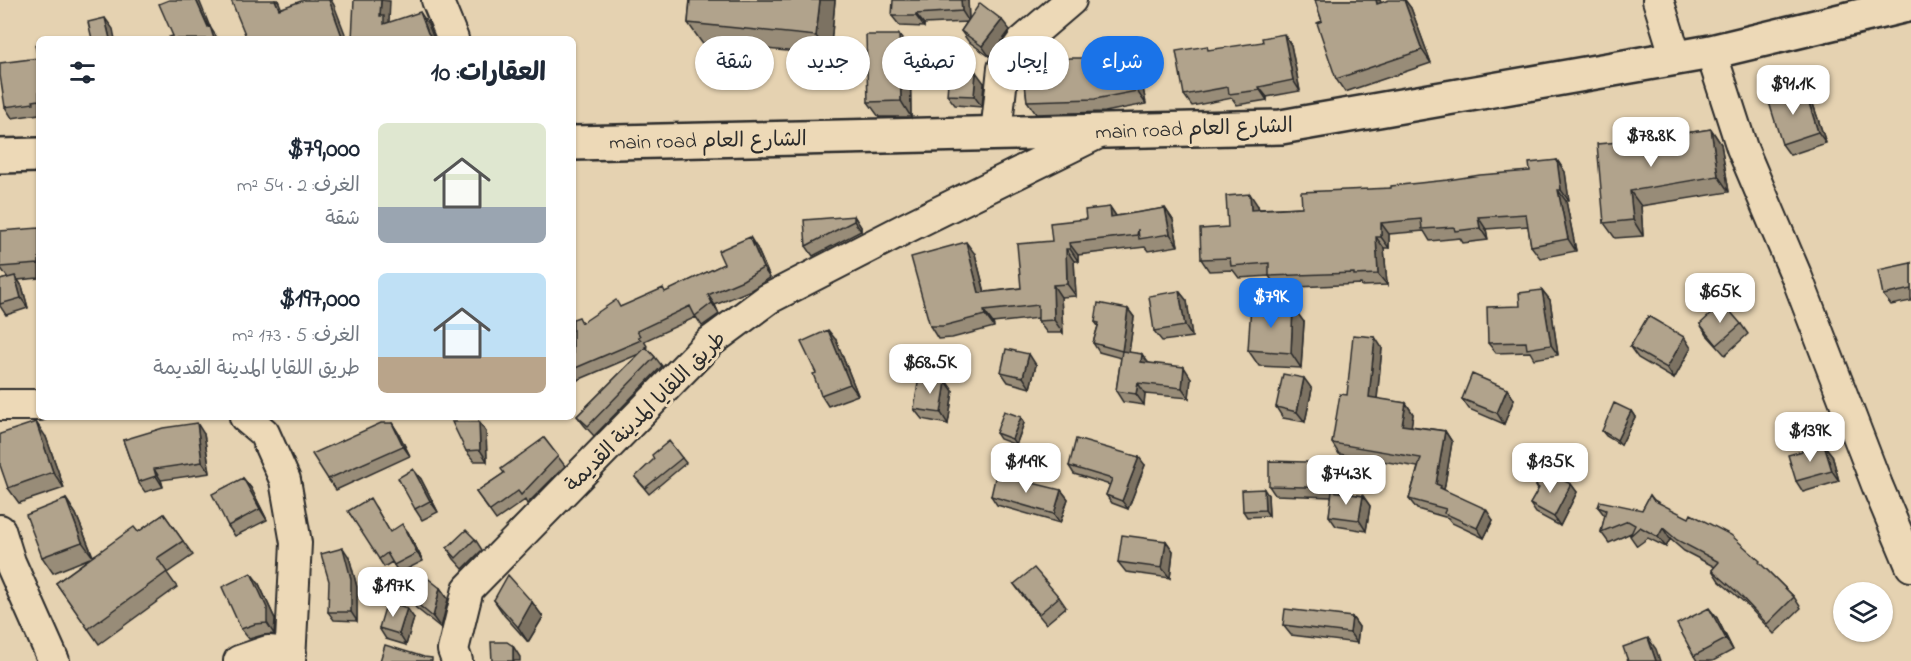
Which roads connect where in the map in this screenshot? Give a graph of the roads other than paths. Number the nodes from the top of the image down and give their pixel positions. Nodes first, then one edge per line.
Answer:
1 (437, 0) edge
2 (1071, 0) edge
3 (1658, 0) edge
4 (1911, 4) edge
5 (452, 36) edge
6 (1711, 52) junction
7 (1676, 58) junction
8 (1103, 131) junction
9 (996, 134) junction
10 (576, 143) edge
11 (36, 155) edge
12 (0, 156) edge
13 (0, 405) edge
14 (36, 405) edge
15 (249, 420) edge
16 (0, 530) edge
17 (1911, 566) edge
18 (290, 657) edge
19 (54, 661) edge
20 (239, 661) edge
21 (457, 661) edge

1 - 5 street
2 - 9 street
3 - 7 street
4 - 6 main road, main road الشارع العام
6 - 7 main road, main road الشارع العام
6 - 17 street
7 - 8 main road, main road الشارع العام
8 - 9 main road, main road الشارع العام
8 - 21 street, طريق اللقايا المدينة القديمة
9 - 10 main road, main road الشارع العام
11 - 12 main road
13 - 14 street
15 - 18 street
16 - 19 street
18 - 20 street

